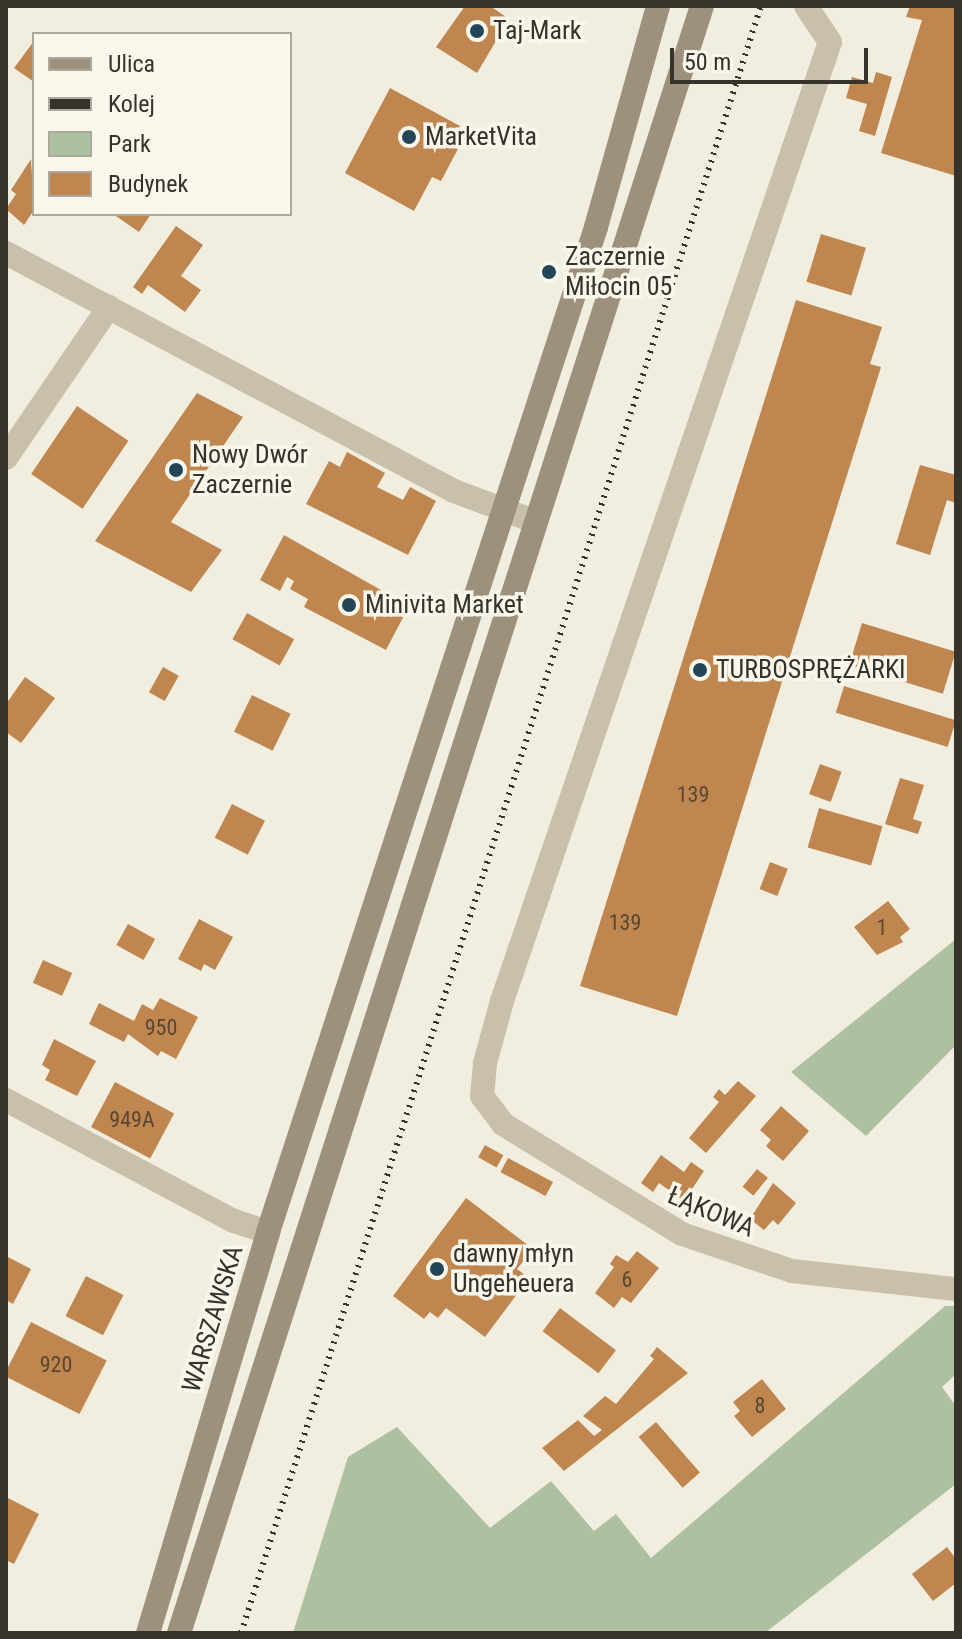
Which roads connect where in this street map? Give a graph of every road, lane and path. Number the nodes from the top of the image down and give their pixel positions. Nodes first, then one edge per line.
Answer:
1 (658, 6) edge
2 (702, 6) edge
3 (813, 8) edge
4 (6, 253) edge
5 (109, 307) junction
6 (6, 458) edge
7 (501, 509) junction
8 (534, 521) junction
9 (6, 1100) edge
10 (268, 1232) junction
11 (956, 1289) edge
12 (148, 1633) edge
13 (179, 1633) edge

1 - 7 main road, WARSZAWSKA
2 - 8 main road
3 - 11 street, ŁĄKOWA
4 - 5 street
5 - 6 street
5 - 7 street
7 - 8 street
7 - 10 main road, WARSZAWSKA
8 - 13 main road
9 - 10 street
10 - 12 main road, WARSZAWSKA

